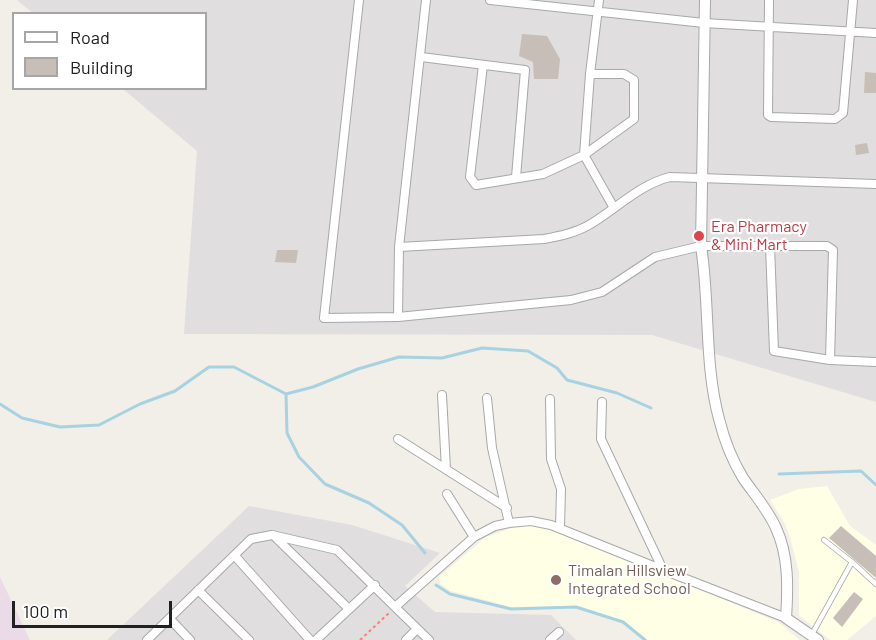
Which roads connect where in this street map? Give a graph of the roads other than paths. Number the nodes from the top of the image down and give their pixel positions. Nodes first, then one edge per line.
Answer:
1 (359, 0) edge
2 (426, 0) edge
3 (490, 0) edge
4 (599, 0) edge
5 (705, 0) edge
6 (769, 0) edge
7 (853, 0) edge
8 (597, 10) junction
9 (704, 23) junction
10 (770, 27) junction
11 (852, 32) junction
12 (876, 33) edge
13 (421, 57) junction
14 (483, 65) junction
15 (590, 75) junction
16 (584, 155) junction
17 (516, 177) junction
18 (701, 179) junction
19 (876, 184) edge
20 (614, 208) junction
21 (701, 246) junction
22 (770, 246) junction
23 (399, 247) junction
24 (398, 317) junction
25 (831, 360) junction
26 (876, 362) edge
27 (442, 395) dead end
28 (487, 398) dead end
29 (550, 399) dead end
30 (602, 402) dead end
31 (399, 439) dead end
32 (446, 469) junction
33 (447, 494) dead end
34 (507, 508) junction
35 (509, 523) junction
36 (560, 528) junction
37 (272, 535) junction
38 (474, 537) junction
39 (824, 540) dead end
40 (234, 556) junction
41 (852, 562) junction
42 (663, 570) junction
43 (876, 584) edge
44 (375, 585) junction
45 (198, 590) junction
46 (395, 607) junction
47 (350, 609) junction
48 (786, 618) junction
49 (170, 619) junction
50 (417, 629) junction
51 (559, 632) dead end
52 (814, 638) edge
53 (147, 640) edge
54 (190, 640) edge
55 (249, 640) edge
56 (310, 640) edge
57 (316, 640) edge
58 (406, 640) edge
59 (429, 640) edge
60 (550, 640) edge

1 - 24 street
2 - 13 street
3 - 8 street
4 - 8 street
5 - 9 street
6 - 10 street
7 - 11 street
8 - 9 street
8 - 15 street
9 - 10 street
9 - 18 street
10 - 11 street
10 - 11 street
11 - 12 street
13 - 14 street
13 - 23 street
14 - 17 street
14 - 17 street
15 - 16 street
15 - 16 street
16 - 17 street
16 - 20 street
18 - 19 street
18 - 20 street
18 - 21 street
20 - 23 street
21 - 22 street
21 - 24 street
21 - 48 street
22 - 25 street
22 - 25 street
23 - 24 street
25 - 26 street
27 - 32 street
28 - 34 street
29 - 36 street
30 - 42 street
31 - 32 street
32 - 34 street
33 - 38 street
34 - 35 street
35 - 36 street
35 - 38 street
36 - 42 street
37 - 40 street
37 - 44 street
37 - 47 street
38 - 46 street
39 - 41 lane
40 - 45 street
40 - 56 street
41 - 43 lane
41 - 52 lane
42 - 48 street
44 - 46 street
44 - 47 street
45 - 49 street
45 - 55 street
46 - 50 street
47 - 57 street
48 - 52 street
49 - 53 street
49 - 54 street
50 - 58 street
50 - 59 street
51 - 60 street

